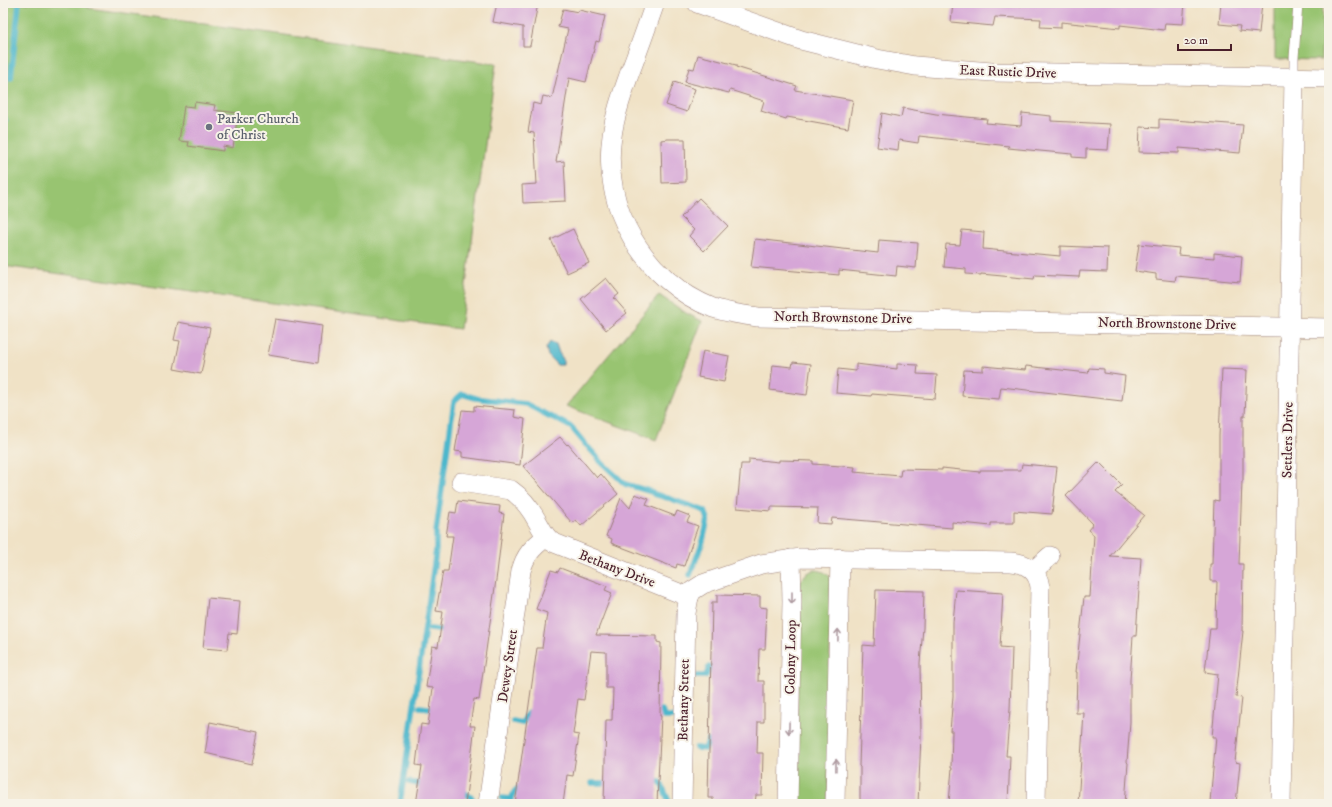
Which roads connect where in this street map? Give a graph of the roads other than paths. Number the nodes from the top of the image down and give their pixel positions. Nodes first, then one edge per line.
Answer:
1 (655, 3) edge
2 (697, 3) edge
3 (1298, 3) edge
4 (1294, 77) junction
5 (1329, 78) edge
6 (1290, 327) junction
7 (1329, 328) edge
8 (461, 482) dead end
9 (546, 537) junction
10 (1050, 556) dead end
11 (840, 558) junction
12 (791, 559) junction
13 (1033, 571) junction
14 (689, 597) junction
15 (488, 804) edge
16 (682, 804) edge
17 (788, 804) edge
18 (835, 804) edge
19 (1036, 804) edge
20 (1281, 804) edge

1 - 6 street, North Brownstone Drive
2 - 4 street, East Rustic Drive
3 - 4 lane
4 - 5 street, East Rustic Drive
4 - 6 street, Settlers Drive
6 - 7 street, North Brownstone Drive
6 - 20 street, Settlers Drive
8 - 9 street
9 - 14 street, Bethany Drive
9 - 15 street, Dewey Street
10 - 13 street
11 - 12 street
11 - 13 street
18 -> 11 street
12 - 14 street
12 -> 17 street, Colony Loop
13 - 19 street
14 - 16 street, Bethany Street

